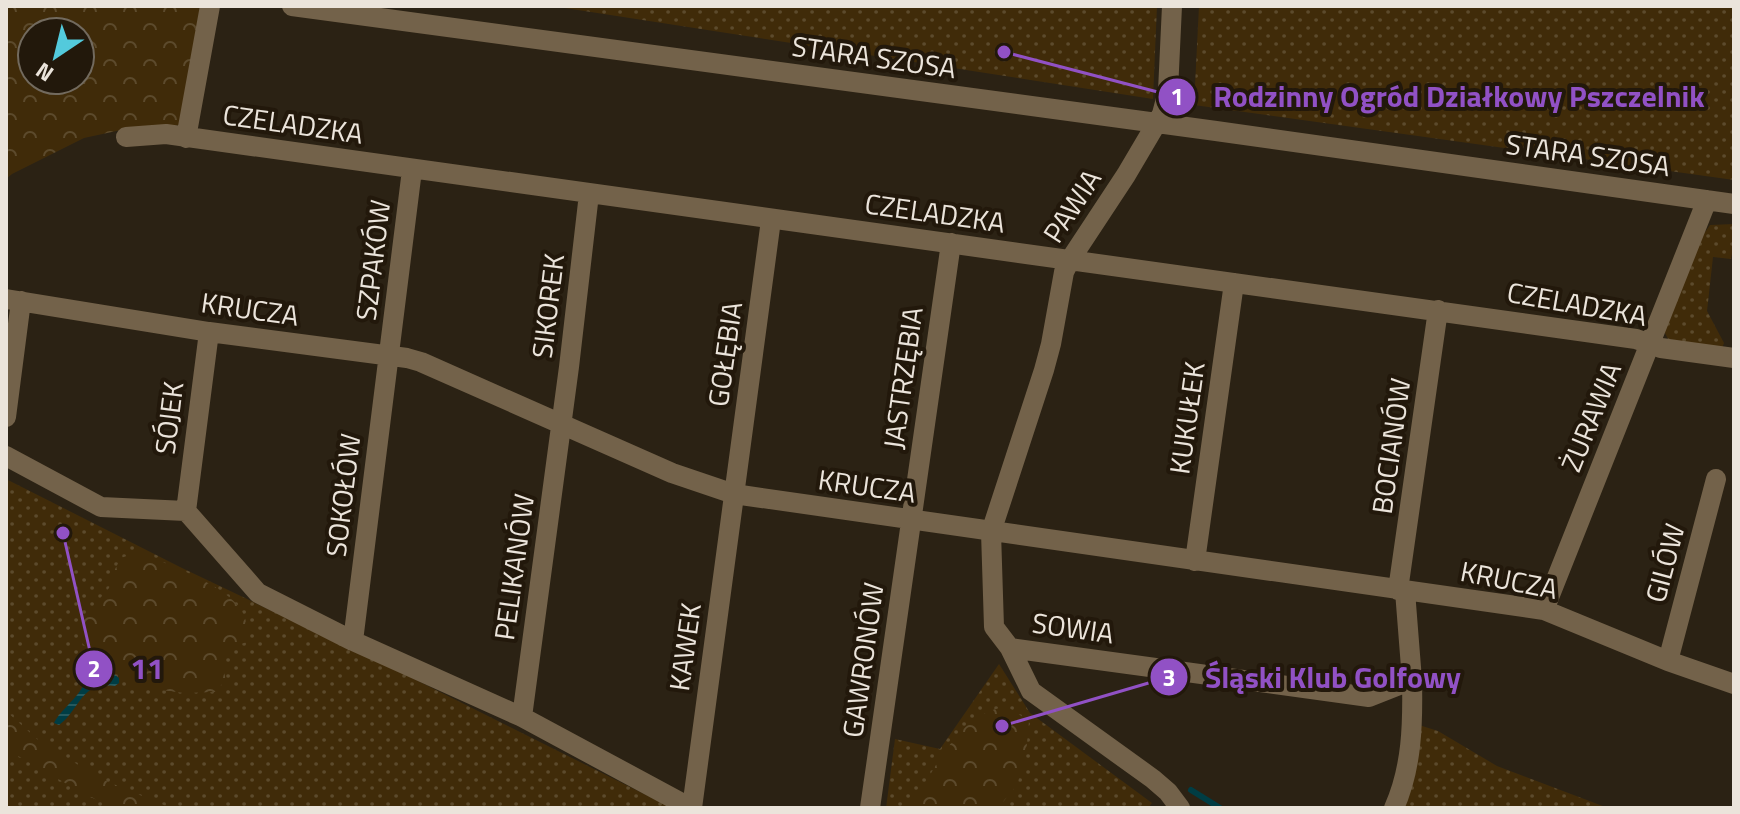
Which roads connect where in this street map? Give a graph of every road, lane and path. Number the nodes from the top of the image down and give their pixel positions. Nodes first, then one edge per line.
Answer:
1 (210, 6) edge
2 (292, 6) edge
3 (1172, 6) edge
4 (1157, 123) junction
5 (126, 137) dead end
6 (186, 138) junction
7 (412, 170) junction
8 (589, 194) junction
9 (1707, 200) junction
10 (1734, 204) edge
11 (771, 220) junction
12 (951, 243) junction
13 (1070, 260) junction
14 (1234, 283) junction
15 (13, 300) edge
16 (1438, 310) junction
17 (209, 332) junction
18 (1650, 344) junction
19 (389, 357) junction
20 (1734, 358) edge
21 (6, 417) edge
22 (562, 425) junction
23 (6, 456) edge
24 (1716, 479) dead end
25 (734, 494) junction
26 (186, 511) junction
27 (912, 520) junction
28 (991, 532) junction
29 (1195, 561) junction
30 (1402, 590) junction
31 (1544, 610) junction
32 (353, 641) junction
33 (1010, 648) junction
34 (1668, 661) junction
35 (1412, 680) junction
36 (1734, 684) edge
37 (522, 717) junction
38 (691, 808) edge
39 (870, 808) edge
40 (1180, 808) edge
41 (1394, 808) edge

1 - 6 street
2 - 4 street, STARA SZOSA
3 - 4 street, PAWIA
4 - 9 street, STARA SZOSA
4 - 13 street, PAWIA
5 - 6 street, CZELADZKA
6 - 7 street, CZELADZKA
7 - 8 street, CZELADZKA
7 - 19 street, SZPAKÓW
8 - 11 street, CZELADZKA
8 - 22 street, SIKOREK
9 - 10 street, STARA SZOSA
9 - 18 street, ŻURAWIA
11 - 12 street, CZELADZKA
11 - 25 street, GOŁĘBIA
12 - 13 street, CZELADZKA
12 - 27 street, JASTRZĘBIA
13 - 14 street, CZELADZKA
13 - 28 street, PAWIA
14 - 16 street, CZELADZKA
14 - 29 street, KUKUŁEK
15 - 17 street, KRUCZA
15 - 21 street
16 - 18 street, CZELADZKA
16 - 30 street, BOCIANÓW
17 - 19 street, KRUCZA
17 - 26 street, SÓJEK
18 - 20 street, CZELADZKA
18 - 31 street, ŻURAWIA
19 - 22 street, KRUCZA
19 - 32 street, SOKOŁÓW
22 - 25 street, KRUCZA
22 - 37 street, PELIKANÓW
23 - 26 street
24 - 34 street, GILÓW
25 - 27 street, KRUCZA
25 - 38 street, KAWEK
26 - 32 street
27 - 28 street, KRUCZA
27 - 39 street, GAWRONÓW
28 - 29 street, KRUCZA
28 - 33 street, SOWIA
29 - 30 street, KRUCZA
30 - 31 street, KRUCZA
30 - 35 street
31 - 34 street, KRUCZA
32 - 37 street
33 - 35 street, SOWIA
33 - 40 street, SOWIA
34 - 36 street, KRUCZA
35 - 41 street
37 - 38 street

